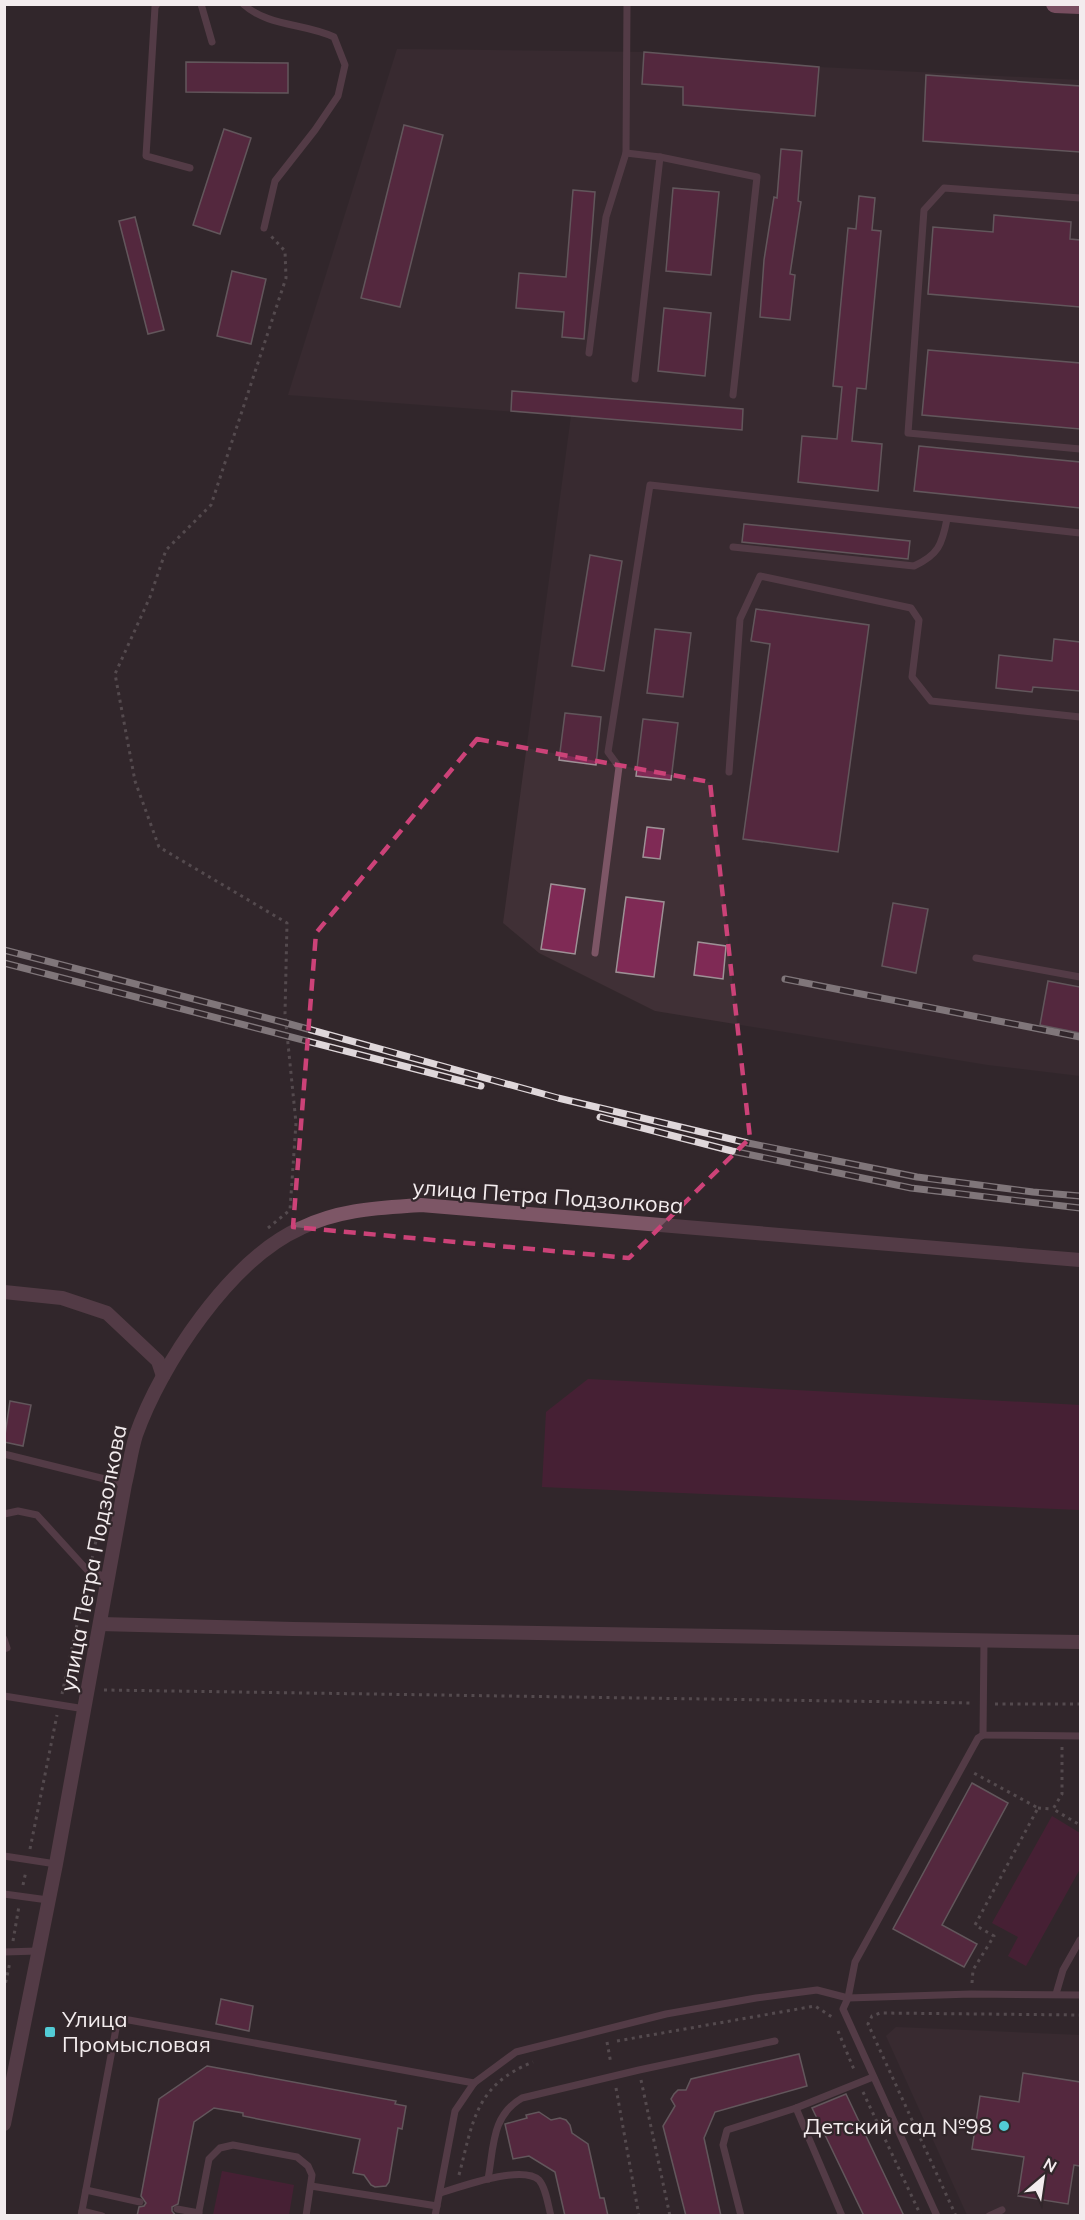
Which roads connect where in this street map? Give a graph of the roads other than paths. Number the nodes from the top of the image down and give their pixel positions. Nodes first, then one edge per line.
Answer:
1 (157, 4) edge
2 (201, 4) edge
3 (243, 4) edge
4 (627, 4) edge
5 (1055, 4) edge
6 (1080, 5) edge
7 (212, 42) dead end
8 (626, 153) junction
9 (660, 157) junction
10 (190, 168) dead end
11 (1080, 198) edge
12 (264, 228) road end
13 (589, 353) dead end
14 (635, 379) dead end
15 (733, 395) dead end
16 (1080, 449) edge
17 (947, 519) junction
18 (1080, 533) edge
19 (734, 547) dead end
20 (1080, 717) edge
21 (729, 772) dead end
22 (595, 953) dead end
23 (976, 958) dead end
24 (1080, 976) edge
25 (1080, 1260) edge
26 (4, 1292) edge
27 (163, 1376) junction
28 (4, 1454) edge
29 (125, 1484) junction
30 (4, 1514) edge
31 (108, 1577) junction
32 (100, 1624) junction
33 (4, 1639) edge
34 (984, 1641) junction
35 (1080, 1642) edge
36 (4, 1649) edge
37 (4, 1696) edge
38 (85, 1709) junction
39 (983, 1735) junction
40 (1080, 1736) edge
41 (4, 1856) edge
42 (57, 1864) junction
43 (4, 1894) edge
44 (48, 1899) junction
45 (1080, 1940) edge
46 (38, 1951) junction
47 (4, 1952) edge
48 (1056, 1994) junction
49 (1080, 1995) edge
50 (848, 1998) junction
51 (775, 2041) dead end
52 (873, 2077) junction
53 (474, 2084) junction
54 (6, 2105) edge
55 (796, 2108) junction
56 (4, 2124) edge
57 (488, 2179) junction
58 (311, 2186) junction
59 (86, 2190) junction
60 (440, 2193) junction
61 (140, 2202) dead end
62 (437, 2206) junction
63 (177, 2209) dead end
64 (1002, 2210) dead end
65 (81, 2213) edge
66 (198, 2214) edge
67 (102, 2216) edge
68 (306, 2216) edge
69 (435, 2216) edge
70 (551, 2216) edge
71 (741, 2216) edge
72 (842, 2216) edge
73 (937, 2216) edge
74 (989, 2216) edge

1 - 10 lane
2 - 7 lane
3 - 12 lane
4 - 8 lane
5 - 6 main road
8 - 9 lane
8 - 13 lane
9 - 14 lane
9 - 15 lane
11 - 16 lane
17 - 18 lane
17 - 19 lane
17 - 22 lane
20 - 21 lane
23 - 24 lane
25 - 27 street, улица Петра Подзолкова
26 - 27 street
27 - 29 street, улица Петра Подзолкова
28 - 29 lane
29 - 31 street, улица Петра Подзолкова
30 - 31 lane
31 - 32 street, улица Петра Подзолкова
32 - 34 street
32 - 38 street, улица Петра Подзолкова
33 - 36 lane
34 - 35 street
34 - 39 lane
37 - 38 lane
38 - 42 street, улица Петра Подзолкова
39 - 40 lane
39 - 50 lane
41 - 42 lane
42 - 44 street, улица Петра Подзолкова
43 - 44 lane
44 - 46 street, улица Петра Подзолкова
45 - 48 lane
46 - 47 lane
46 - 54 street, улица Петра Подзолкова
48 - 49 lane
48 - 50 lane
50 - 52 lane
50 - 53 lane
51 - 57 lane
52 - 55 lane
52 - 73 lane
53 - 59 lane
53 - 60 lane
54 - 56 street, улица Петра Подзолкова
55 - 71 lane
55 - 72 lane
57 - 60 lane
57 - 70 lane
58 - 62 lane
58 - 66 lane
58 - 68 lane
59 - 61 lane
59 - 65 lane
60 - 62 lane
62 - 69 lane
63 - 66 lane
64 - 74 lane
65 - 67 lane

